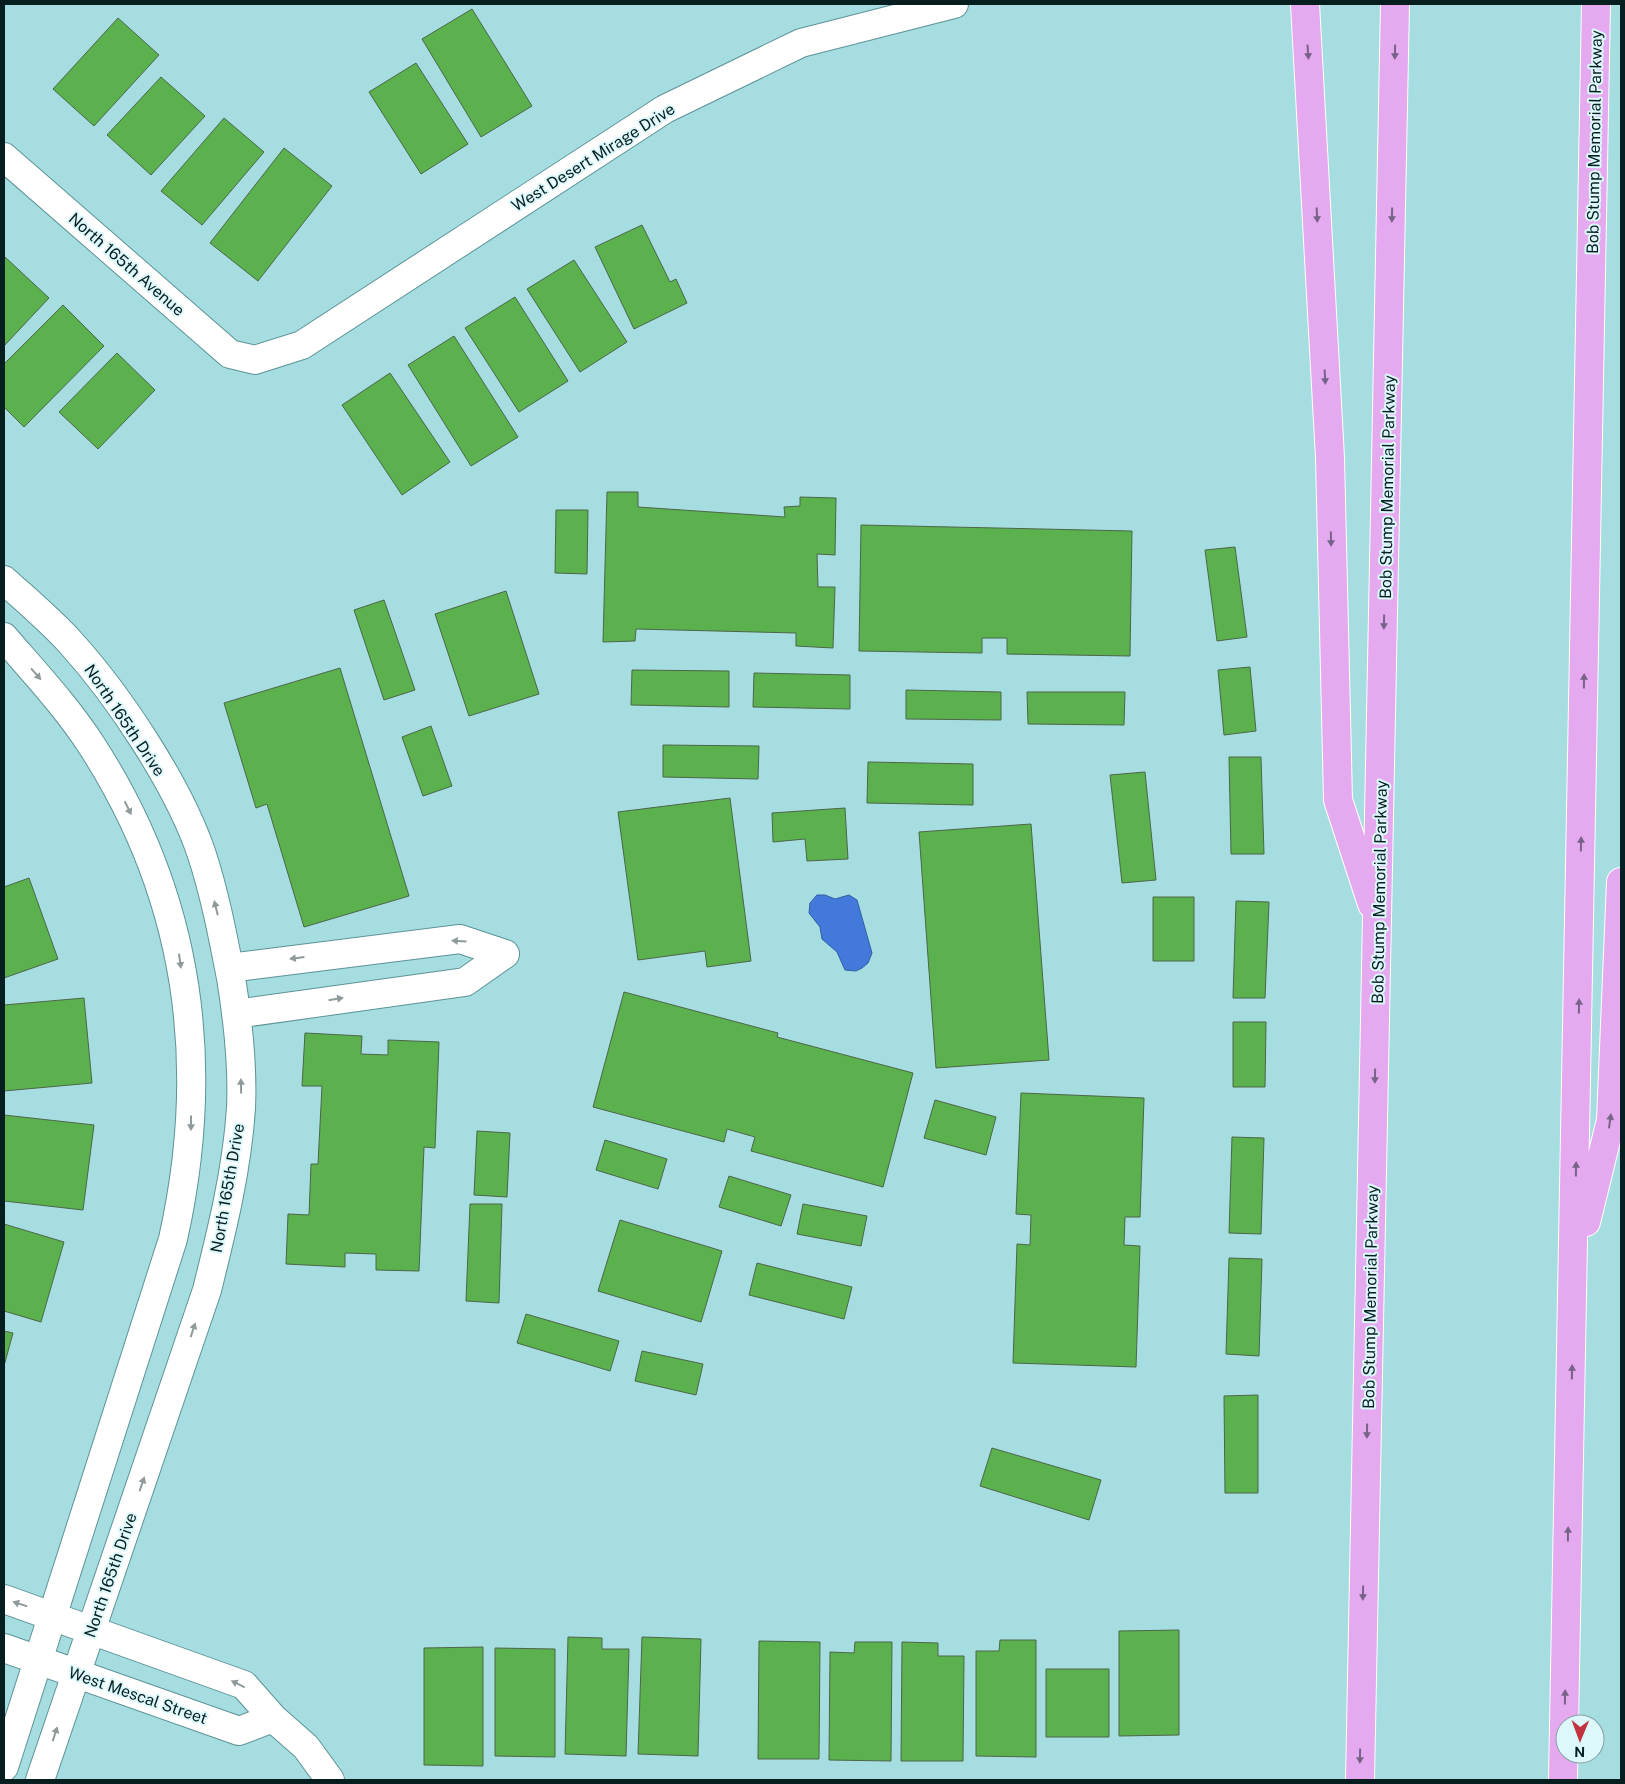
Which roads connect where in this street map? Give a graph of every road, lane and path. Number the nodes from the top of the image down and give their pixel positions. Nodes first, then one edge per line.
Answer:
1 (954, 4) edge
2 (1305, 4) edge
3 (1395, 4) edge
4 (1596, 4) edge
5 (4, 157) edge
6 (255, 360) joint
7 (4, 580) edge
8 (4, 638) edge
9 (1621, 882) edge
10 (1378, 924) junction
11 (229, 968) junction
12 (236, 1014) junction
13 (1574, 1270) junction
14 (4, 1599) edge
15 (52, 1615) junction
16 (92, 1630) junction
17 (4, 1648) edge
18 (37, 1658) junction
19 (75, 1674) junction
20 (273, 1718) junction
21 (4, 1767) edge
22 (40, 1780) edge
23 (330, 1780) edge
24 (1360, 1780) edge
25 (1563, 1780) edge

1 - 6 street, West Desert Mirage Drive
2 -> 10 highway
3 -> 10 highway, Bob Stump Memorial Parkway
13 -> 4 highway, Bob Stump Memorial Parkway
5 - 6 street, North 165th Avenue
11 -> 7 street, North 165th Drive
8 -> 15 street
13 -> 9 highway
10 -> 24 highway, Bob Stump Memorial Parkway
11 - 12 street, North 165th Drive
12 -> 11 street
16 -> 12 street, North 165th Drive
25 -> 13 highway, Bob Stump Memorial Parkway
15 -> 14 street
15 - 16 street
15 - 18 street
16 - 19 street, North 165th Drive
20 -> 16 street
17 - 18 street, West Mescal Street
18 - 19 street, West Mescal Street
18 - 21 street
19 - 20 street, West Mescal Street
22 -> 19 street, North 165th Drive
20 - 23 street

